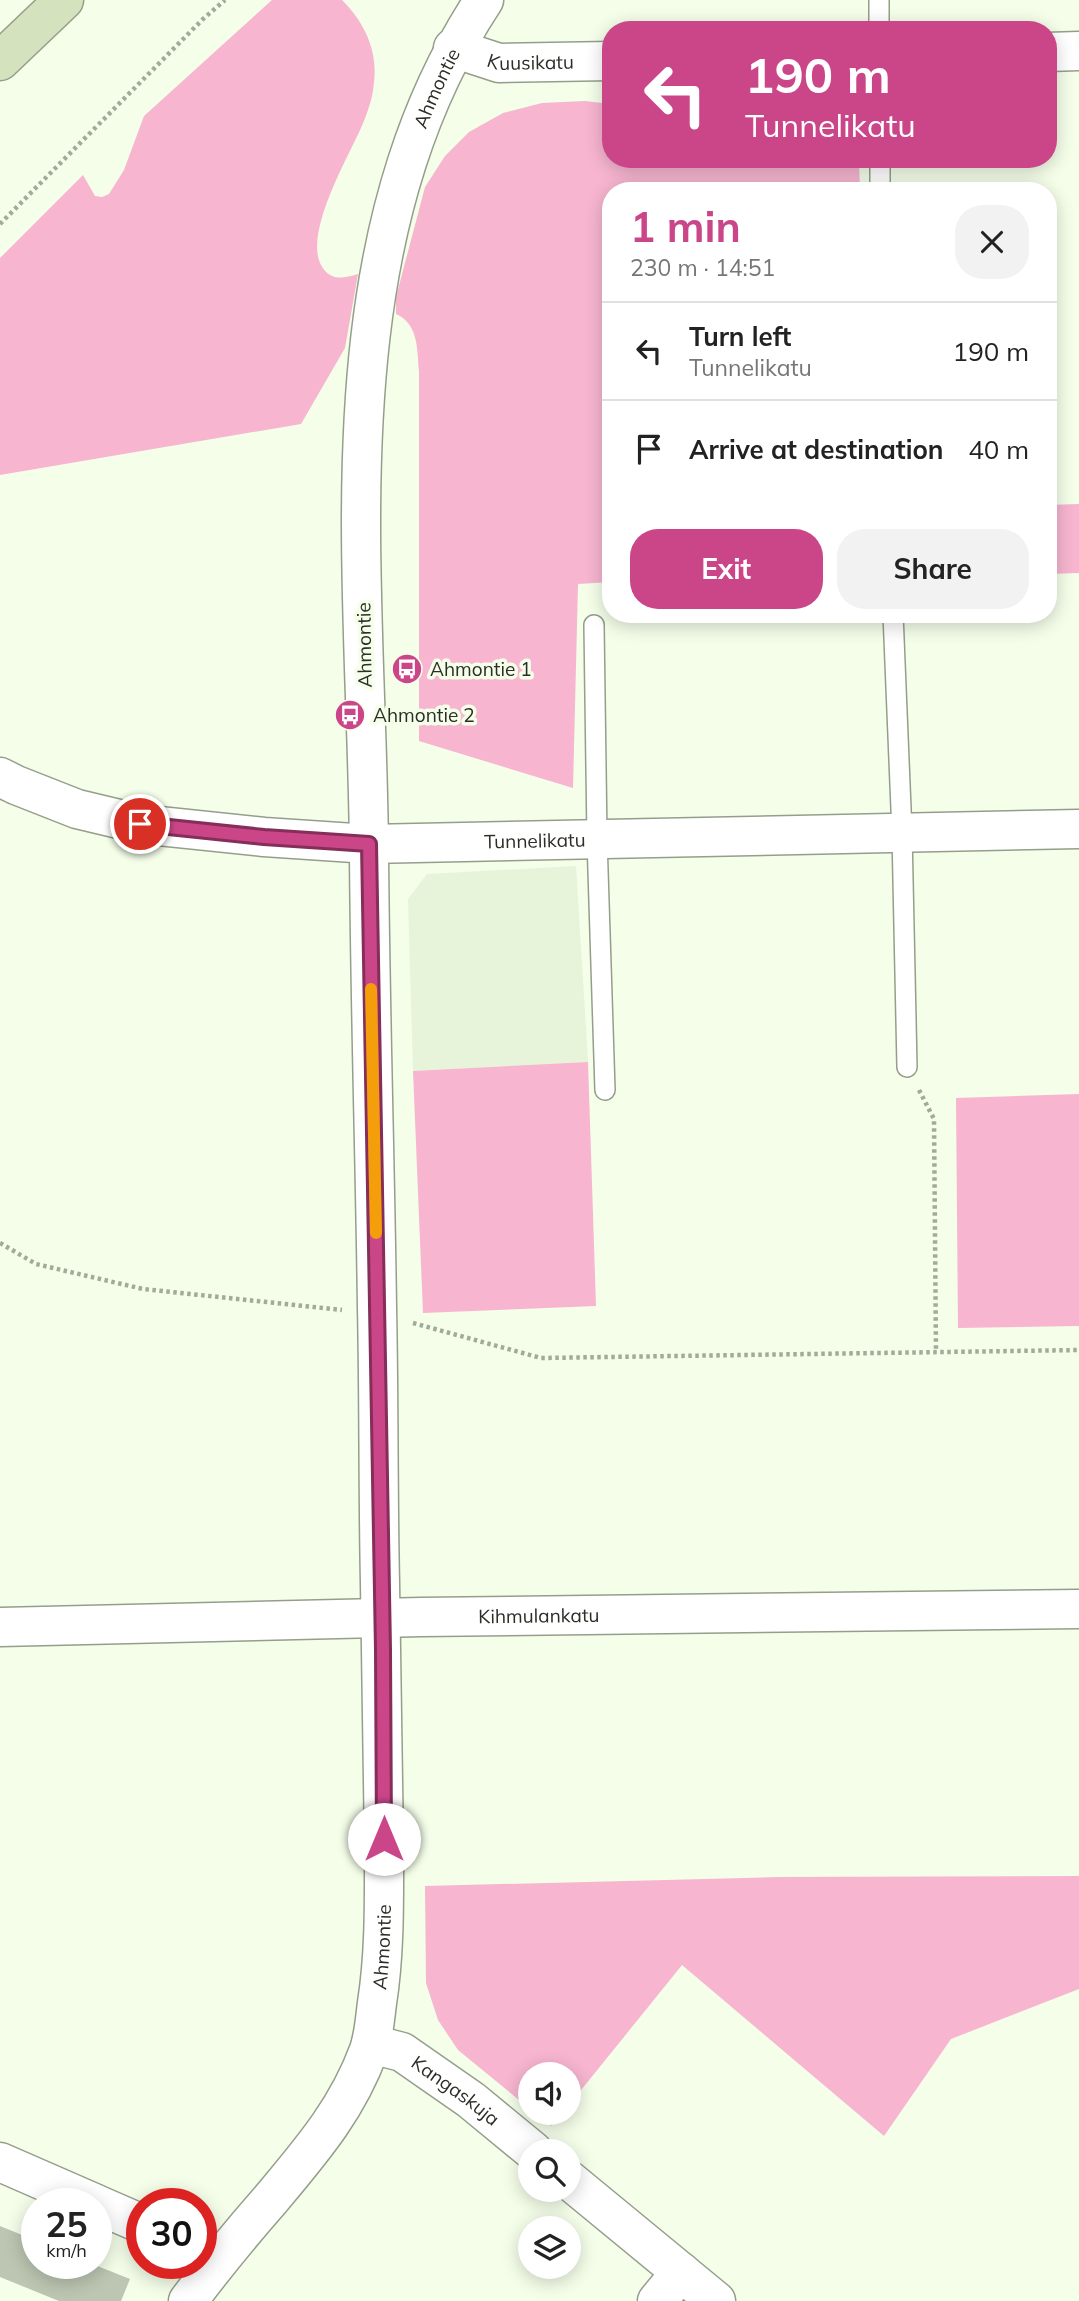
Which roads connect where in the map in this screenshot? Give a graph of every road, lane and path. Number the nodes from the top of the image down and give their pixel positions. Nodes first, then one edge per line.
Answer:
1 (64, 0) edge
2 (225, 0) edge
3 (484, 0) edge
4 (879, 0) edge
5 (879, 21) edge
6 (453, 48) junction
7 (1079, 51) edge
8 (1057, 52) edge
9 (0, 61) edge
10 (602, 61) edge
11 (0, 224) edge
12 (893, 623) edge
13 (594, 625) dead end
14 (0, 777) edge
15 (1079, 829) edge
16 (902, 833) junction
17 (597, 839) junction
18 (369, 844) junction
19 (907, 1067) joint
20 (605, 1090) dead end
21 (0, 1243) edge
22 (377, 1314) junction
23 (1079, 1350) edge
24 (936, 1352) junction
25 (1079, 1609) edge
26 (382, 1618) junction
27 (0, 1628) edge
28 (371, 2044) junction
29 (518, 2139) edge
30 (0, 2162) edge
31 (59, 2188) edge
32 (581, 2190) edge
33 (217, 2250) edge
34 (681, 2272) junction
35 (199, 2279) edge
36 (188, 2301) edge
37 (657, 2301) edge
38 (716, 2301) edge

1 - 9 main road
2 - 11 path
3 - 6 street, Ahmontie
4 - 5 lane
6 - 10 street, Kuusikatu
6 - 18 street, Ahmontie
7 - 8 street
12 - 16 lane
13 - 17 lane
14 - 18 street, Tunnelikatu
15 - 16 street, Tunnelikatu
16 - 17 street, Tunnelikatu
16 - 19 lane
17 - 18 street, Tunnelikatu
17 - 20 lane
18 - 22 street, Ahmontie
19 - 24 path
21 - 22 path
22 - 24 path
22 - 26 street, Ahmontie
23 - 24 path
25 - 26 street, Kihmulankatu
26 - 27 street, Kihmulankatu
26 - 28 street, Ahmontie
28 - 29 street, Kangaskuja
28 - 33 street, Ahmontie
30 - 31 street
32 - 34 street
34 - 37 street
34 - 38 street
35 - 36 street, Ahmontie

